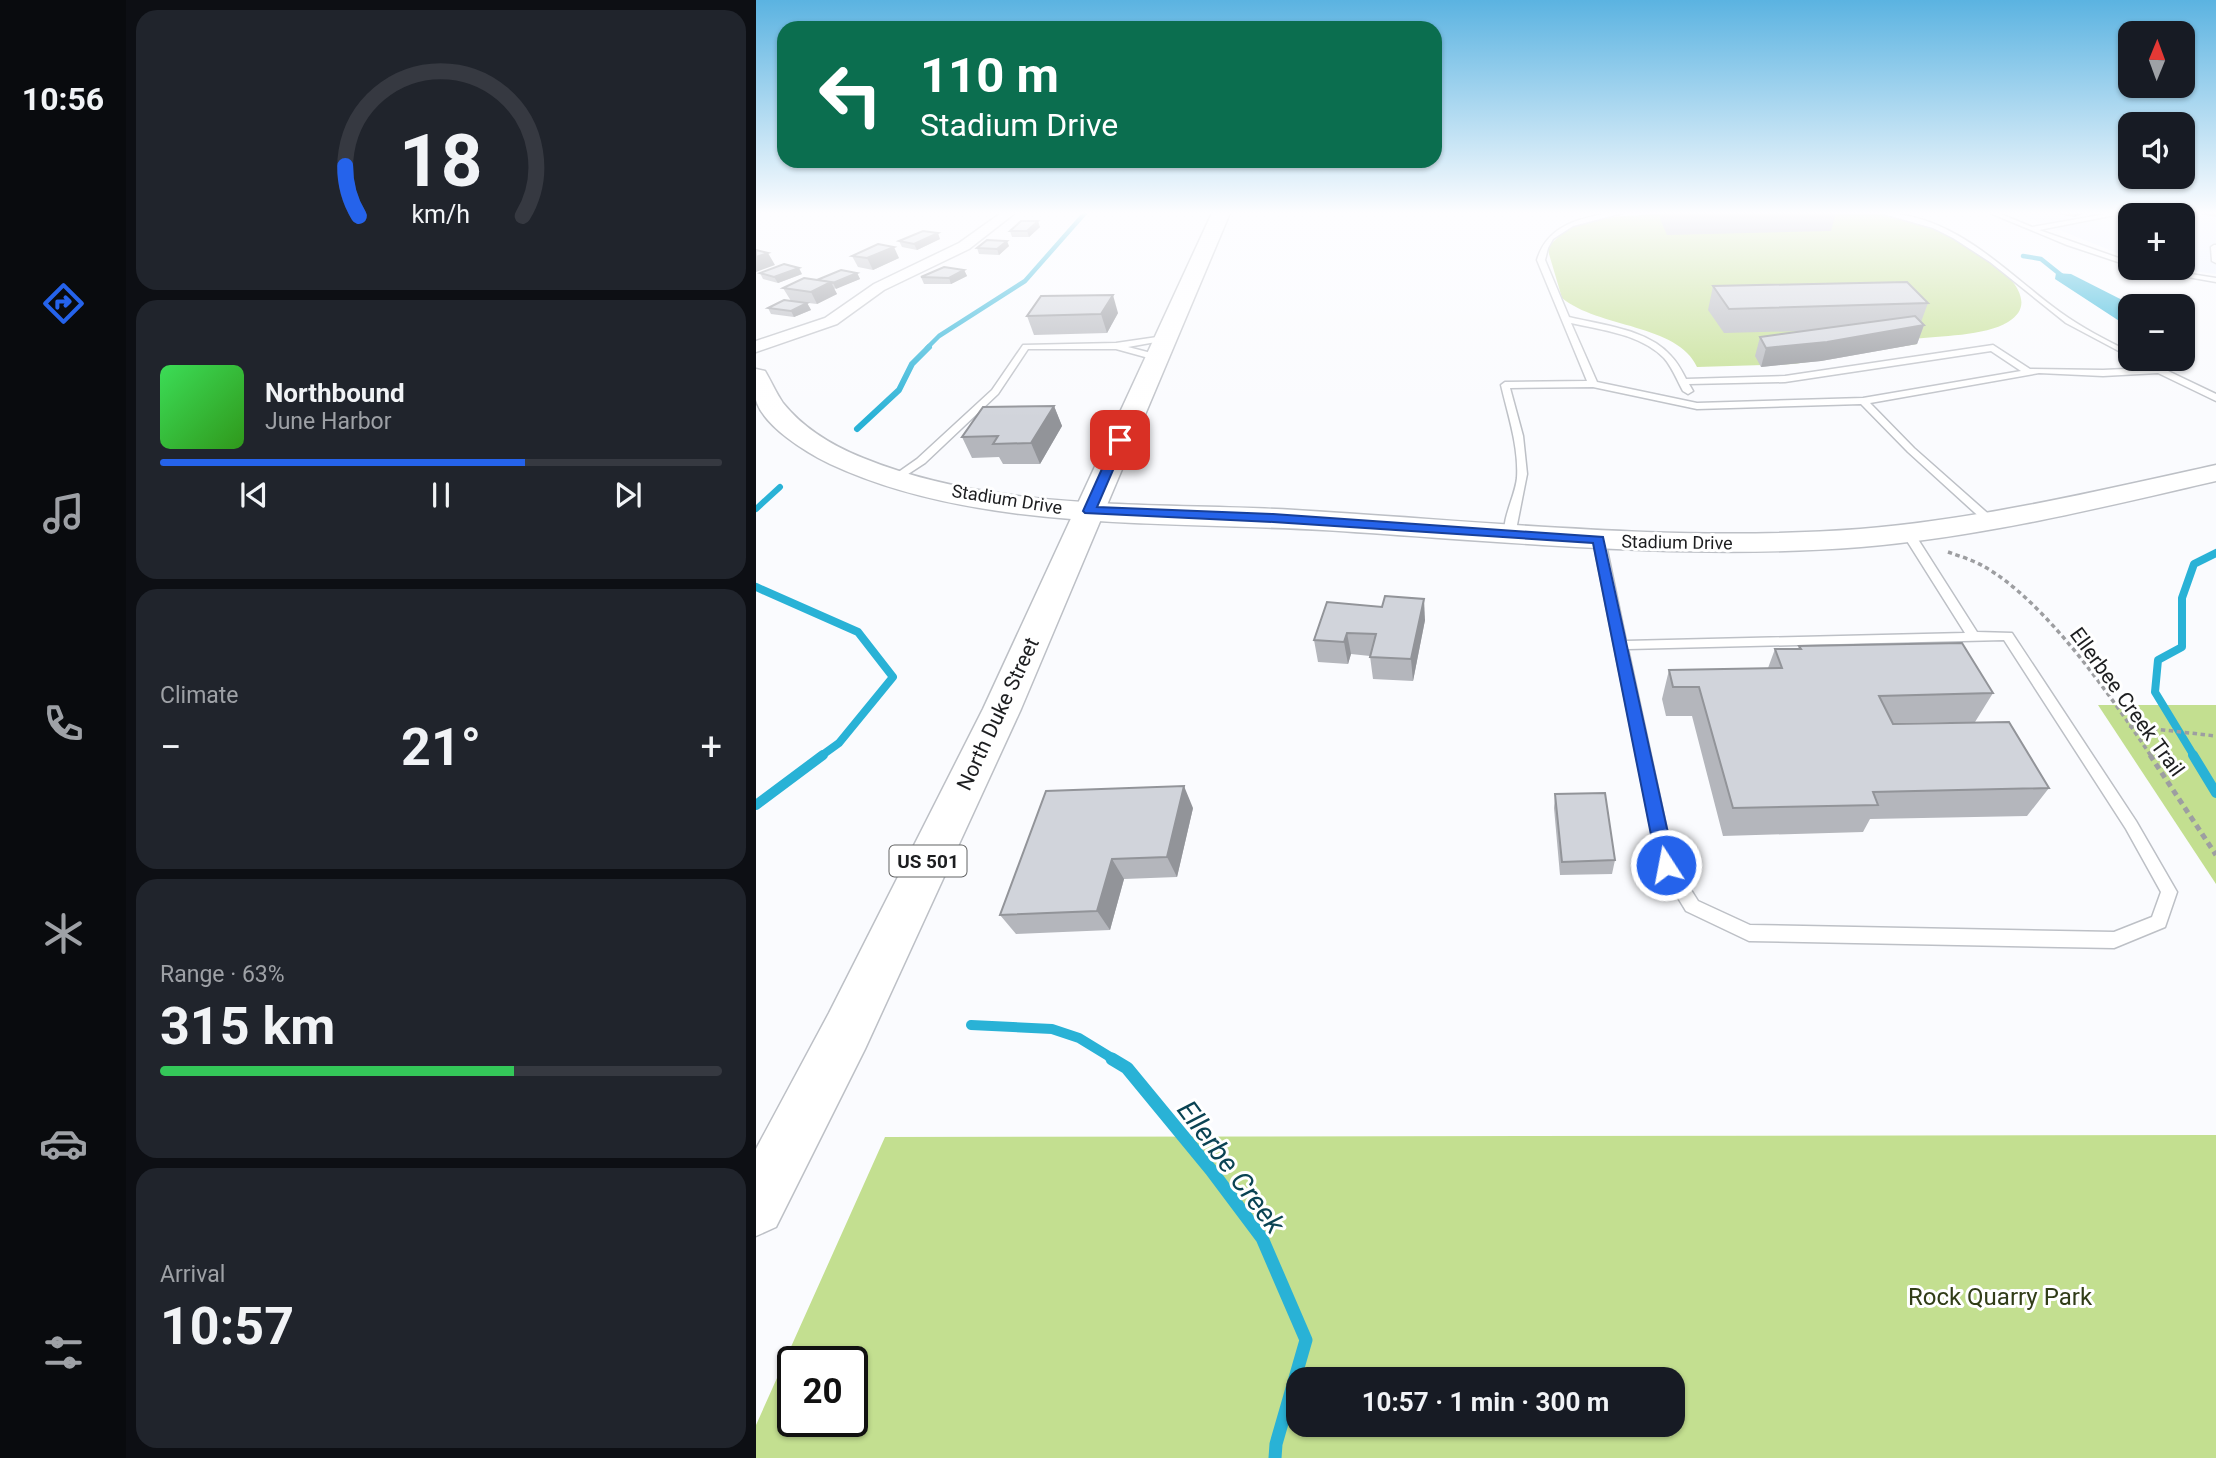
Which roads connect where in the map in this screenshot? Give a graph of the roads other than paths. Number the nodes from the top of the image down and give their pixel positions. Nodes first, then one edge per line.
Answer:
1 (891, 281) edge
2 (1190, 281) edge
3 (1550, 281) edge
4 (2018, 281) edge
5 (1566, 319) junction
6 (1116, 346) junction
7 (756, 347) edge
8 (1160, 348) junction
9 (2118, 348) edge
10 (2141, 371) edge
11 (2162, 371) edge
12 (2029, 372) junction
13 (756, 376) edge
14 (1683, 382) junction
15 (1593, 384) junction
16 (2216, 398) edge
17 (1863, 401) junction
18 (1697, 406) junction
19 (2216, 473) edge
20 (895, 478) junction
21 (1089, 511) junction
22 (1989, 520) junction
23 (1509, 535) junction
24 (1599, 540) junction
25 (1915, 544) junction
26 (1973, 637) junction
27 (1622, 645) junction
28 (756, 1206) edge

1 - 7 street
2 - 8 main road, North Duke Street / US 501
3 - 5 lane
4 - 9 lane
5 - 14 lane
5 - 15 lane
6 - 8 lane
6 - 8 lane
6 - 20 lane
8 - 21 main road, North Duke Street / US 501
10 - 12 lane
11 - 16 lane
12 - 14 lane
12 - 17 lane
13 - 20 main road, Stadium Drive
14 - 18 lane
15 - 18 lane
15 - 23 lane
17 - 18 lane
17 - 22 lane
19 - 22 main road, Stadium Drive
20 - 21 main road, Stadium Drive
21 - 23 main road, Stadium Drive
21 - 28 main road, North Duke Street / US 501
22 - 25 main road, Stadium Drive
23 - 24 main road, Stadium Drive
24 - 25 main road, Stadium Drive
24 - 27 lane
25 - 26 lane
26 - 27 lane
26 - 27 lane

